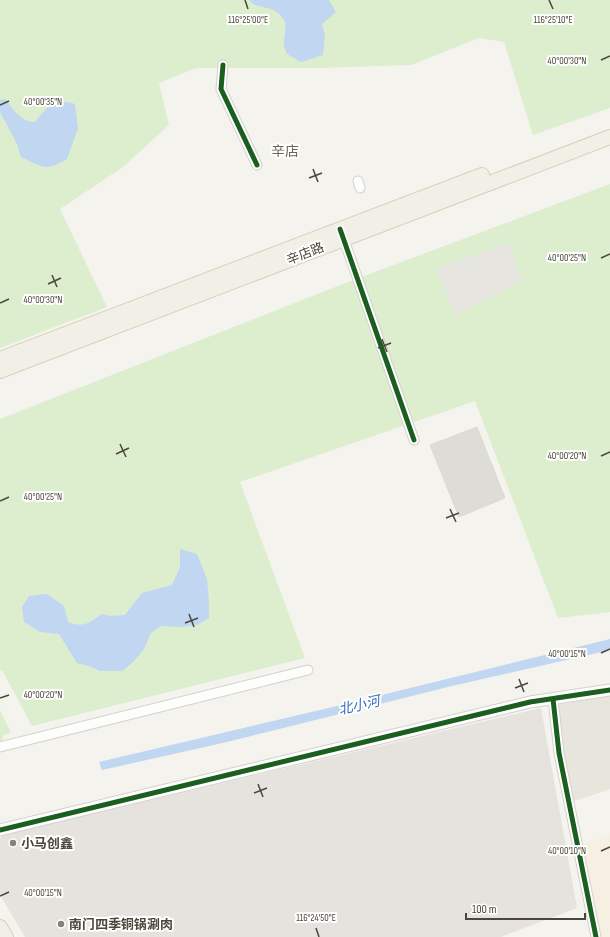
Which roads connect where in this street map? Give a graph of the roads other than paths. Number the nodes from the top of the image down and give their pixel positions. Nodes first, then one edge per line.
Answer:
1 (223, 65) dead end
2 (610, 127) edge
3 (610, 137) edge
4 (257, 165) dead end
5 (342, 234) junction
6 (0, 359) edge
7 (0, 371) edge
8 (414, 440) dead end
9 (308, 670) dead end
10 (610, 690) edge
11 (553, 698) junction
12 (0, 747) edge
13 (0, 830) edge
14 (0, 926) edge
15 (6, 937) edge
16 (596, 937) edge

1 - 4 street
2 - 5 main road, 辛店路
3 - 5 main road, 辛店路
5 - 6 main road, 辛店路
5 - 7 main road, 辛店路
5 - 8 street
9 - 12 street
10 - 11 street
11 - 13 street
11 - 16 street
14 - 15 main road

